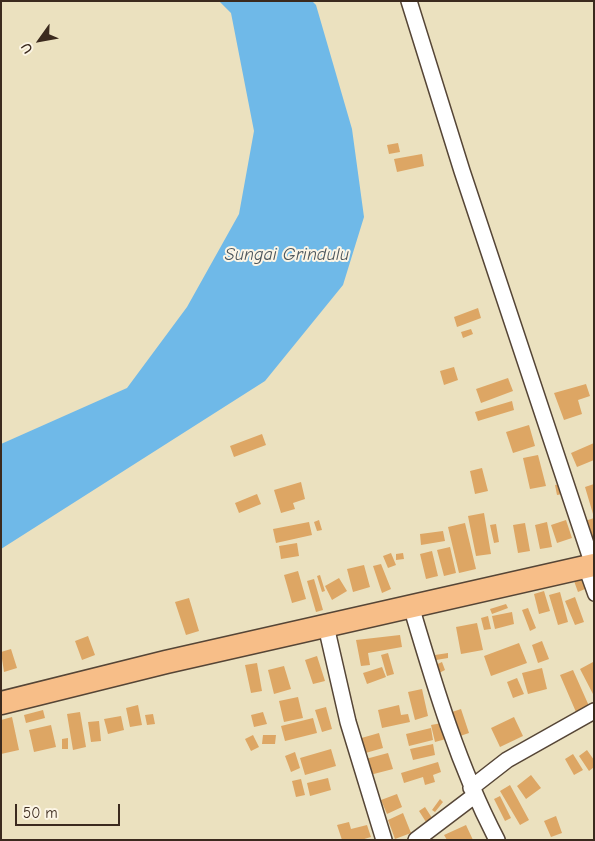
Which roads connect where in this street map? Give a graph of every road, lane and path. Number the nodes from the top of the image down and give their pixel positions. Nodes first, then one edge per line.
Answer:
1 (409, 1) edge
2 (590, 566) edge
3 (594, 595) edge
4 (411, 606) junction
5 (326, 626) junction
6 (1, 702) edge
7 (594, 711) edge
8 (473, 792) junction
9 (384, 840) edge
10 (416, 840) edge
11 (497, 840) edge

1 - 2 street
2 - 3 street
2 - 4 main road
4 - 5 main road
4 - 8 street
5 - 6 main road
5 - 9 street
7 - 8 street
8 - 10 street
8 - 11 street

